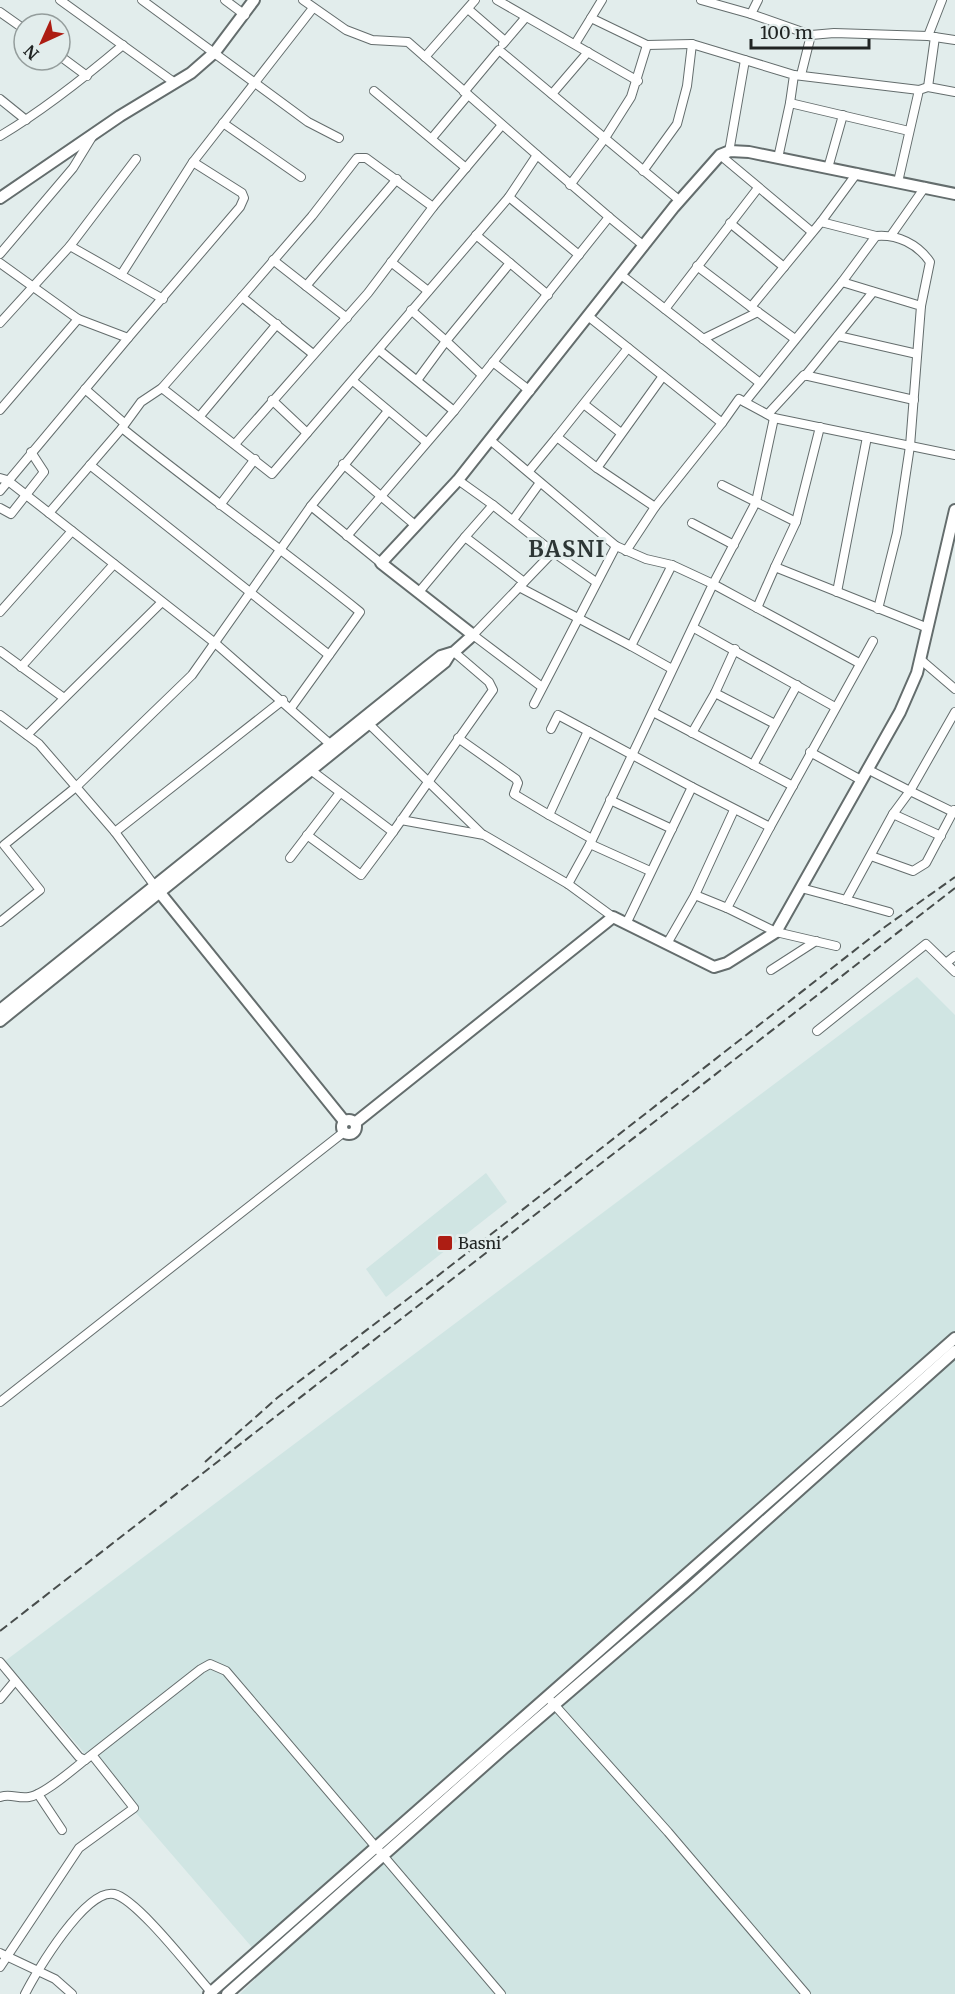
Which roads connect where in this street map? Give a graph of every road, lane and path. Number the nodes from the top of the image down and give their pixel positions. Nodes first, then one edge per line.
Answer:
1 (60, 0) edge
2 (142, 0) edge
3 (225, 0) edge
4 (254, 0) edge
5 (303, 0) edge
6 (475, 0) edge
7 (497, 0) edge
8 (602, 0) edge
9 (704, 0) edge
10 (758, 0) edge
11 (942, 0) edge
12 (313, 8) junction
13 (468, 9) junction
14 (751, 14) junction
15 (244, 15) junction
16 (526, 17) junction
17 (591, 18) junction
18 (811, 35) junction
19 (932, 36) junction
20 (955, 40) edge
21 (506, 41) junction
22 (575, 44) junction
23 (692, 44) junction
24 (123, 45) junction
25 (647, 45) junction
26 (499, 50) junction
27 (215, 52) junction
28 (588, 52) junction
29 (425, 57) junction
30 (745, 60) junction
31 (72, 65) edge
32 (797, 75) junction
33 (87, 76) junction
34 (638, 81) junction
35 (255, 82) junction
36 (176, 83) junction
37 (928, 87) junction
38 (919, 90) junction
39 (374, 91) dead end
40 (955, 92) edge
41 (466, 93) junction
42 (552, 94) junction
43 (0, 99) edge
44 (790, 103) junction
45 (843, 115) junction
46 (26, 120) junction
47 (223, 123) junction
48 (502, 125) junction
49 (909, 131) junction
50 (95, 133) junction
51 (0, 136) edge
52 (339, 138) dead end
53 (432, 138) junction
54 (605, 138) junction
55 (724, 153) junction
56 (537, 155) junction
57 (778, 158) junction
58 (136, 159) dead end
59 (193, 162) junction
60 (466, 168) junction
61 (828, 168) junction
62 (643, 171) junction
63 (857, 173) junction
64 (301, 177) dead end
65 (397, 179) junction
66 (898, 182) junction
67 (570, 185) junction
68 (925, 187) junction
69 (758, 188) junction
70 (955, 194) edge
71 (509, 197) junction
72 (0, 198) edge
73 (679, 200) junction
74 (433, 207) junction
75 (609, 217) junction
76 (821, 222) junction
77 (730, 223) junction
78 (812, 232) junction
79 (892, 234) junction
80 (476, 235) junction
81 (876, 236) junction
82 (70, 246) junction
83 (644, 246) junction
84 (0, 254) edge
85 (579, 255) junction
86 (273, 260) junction
87 (392, 262) junction
88 (0, 263) edge
89 (510, 263) junction
90 (697, 266) junction
91 (784, 267) junction
92 (620, 274) junction
93 (121, 275) junction
94 (842, 282) junction
95 (306, 286) junction
96 (32, 287) junction
97 (428, 291) junction
98 (873, 292) junction
99 (548, 295) junction
100 (242, 297) junction
101 (163, 299) junction
102 (751, 306) junction
103 (921, 306) junction
104 (665, 309) junction
105 (411, 310) junction
106 (758, 312) junction
107 (588, 316) junction
108 (347, 318) junction
109 (78, 319) junction
110 (0, 323) edge
111 (277, 324) junction
112 (838, 336) junction
113 (128, 338) junction
114 (703, 339) junction
115 (795, 339) junction
116 (446, 341) junction
117 (628, 348) junction
118 (379, 350) junction
119 (313, 354) junction
120 (917, 354) junction
121 (493, 362) junction
122 (482, 374) junction
123 (663, 376) junction
124 (805, 376) junction
125 (418, 379) junction
126 (353, 381) junction
127 (760, 383) junction
128 (162, 388) junction
129 (85, 389) junction
130 (530, 391) junction
131 (914, 399) junction
132 (272, 400) junction
133 (745, 402) junction
134 (585, 405) junction
135 (0, 410) edge
136 (388, 411) junction
137 (454, 411) junction
138 (200, 416) junction
139 (771, 416) junction
140 (722, 423) junction
141 (123, 426) junction
142 (820, 427) junction
143 (307, 433) junction
144 (621, 433) junction
145 (557, 437) junction
146 (867, 437) junction
147 (490, 440) junction
148 (426, 442) junction
149 (235, 444) junction
150 (910, 446) junction
151 (31, 452) junction
152 (955, 455) edge
153 (255, 459) junction
154 (343, 464) junction
155 (90, 465) junction
156 (597, 468) junction
157 (529, 471) junction
158 (4, 479) edge
159 (458, 480) junction
160 (539, 483) junction
161 (722, 485) dead end
162 (0, 491) edge
163 (26, 495) junction
164 (380, 495) junction
165 (756, 502) junction
166 (220, 505) junction
167 (493, 505) junction
168 (311, 506) junction
169 (655, 507) junction
170 (0, 508) edge
171 (955, 510) edge
172 (49, 513) junction
173 (513, 520) junction
174 (796, 522) junction
175 (692, 523) dead end
176 (415, 525) junction
177 (72, 531) junction
178 (346, 536) junction
179 (465, 537) junction
180 (952, 542) edge
181 (734, 545) junction
182 (616, 546) junction
183 (281, 548) junction
184 (626, 550) junction
185 (553, 552) junction
186 (381, 563) junction
187 (114, 564) junction
188 (672, 566) junction
189 (775, 567) junction
190 (596, 582) junction
191 (713, 584) junction
192 (521, 585) junction
193 (837, 591) junction
194 (249, 592) junction
195 (419, 592) junction
196 (162, 602) junction
197 (756, 608) junction
198 (878, 609) junction
199 (0, 612) edge
200 (579, 620) junction
201 (694, 628) junction
202 (928, 628) junction
203 (473, 635) junction
204 (873, 641) dead end
205 (215, 643) junction
206 (631, 646) junction
207 (735, 649) junction
208 (0, 651) edge
209 (452, 653) junction
210 (328, 655) junction
211 (920, 659) junction
212 (859, 663) junction
213 (21, 667) junction
214 (672, 669) junction
215 (797, 685) junction
216 (542, 687) junction
217 (955, 689) edge
218 (715, 693) junction
219 (64, 698) junction
220 (283, 700) junction
221 (534, 704) dead end
222 (835, 707) junction
223 (291, 708) junction
224 (653, 712) junction
225 (955, 712) edge
226 (0, 715) edge
227 (369, 724) junction
228 (775, 724) junction
229 (551, 729) dead end
230 (588, 731) junction
231 (692, 733) junction
232 (27, 735) junction
233 (458, 738) junction
234 (330, 744) junction
235 (810, 752) junction
236 (632, 756) junction
237 (753, 765) junction
238 (867, 769) junction
239 (312, 771) junction
240 (429, 779) junction
241 (861, 780) junction
242 (793, 786) junction
243 (76, 787) junction
244 (692, 787) junction
245 (910, 791) junction
246 (339, 794) junction
247 (610, 800) junction
248 (734, 810) junction
249 (954, 812) edge
250 (893, 814) junction
251 (549, 815) junction
252 (401, 819) junction
253 (770, 827) junction
254 (672, 829) junction
255 (115, 832) junction
256 (393, 832) junction
257 (307, 835) junction
258 (483, 835) junction
259 (941, 836) junction
260 (591, 842) junction
261 (1, 844) edge
262 (871, 856) junction
263 (290, 858) dead end
264 (651, 871) junction
265 (568, 884) junction
266 (801, 888) junction
267 (158, 889) junction
268 (695, 895) junction
269 (846, 900) junction
270 (728, 908) junction
271 (889, 912) dead end
272 (614, 917) junction
273 (0, 922) edge
274 (627, 922) junction
275 (776, 932) junction
276 (816, 941) junction
277 (668, 942) junction
278 (836, 946) dead end
279 (955, 956) edge
280 (946, 963) junction
281 (771, 970) dead end
282 (955, 972) edge
283 (28, 993) junction
284 (1, 1008) edge
285 (0, 1021) edge
286 (817, 1031) dead end
287 (348, 1126) junction
288 (955, 1338) edge
289 (955, 1351) edge
290 (0, 1402) edge
291 (0, 1662) edge
292 (15, 1682) junction
293 (547, 1697) junction
294 (0, 1699) edge
295 (555, 1706) junction
296 (89, 1758) junction
297 (38, 1794) junction
298 (0, 1797) edge
299 (62, 1830) dead end
300 (380, 1850) junction
301 (3, 1954) edge
302 (0, 1967) edge
303 (37, 1970) junction
304 (210, 1993) edge
305 (26, 1994) edge
306 (72, 1994) edge
307 (227, 1994) edge
308 (501, 1994) edge
309 (806, 1994) edge

1 - 24 street
2 - 27 street
3 - 15 street
4 - 15 street
5 - 12 street
6 - 13 street
7 - 16 street
8 - 17 street
9 - 14 street
10 - 14 street
11 - 19 street
12 - 29 street
12 - 35 street
13 - 21 street
13 - 29 street
14 - 18 street
15 - 27 street
16 - 21 street
16 - 22 street
17 - 22 street
17 - 25 street
18 - 19 street
18 - 32 street
19 - 20 street
19 - 37 street
21 - 26 street
22 - 28 street
23 - 25 street
23 - 30 street
23 - 62 street
24 - 33 street
24 - 36 street
25 - 34 street
26 - 41 street
26 - 42 street
27 - 35 street
27 - 36 street
28 - 34 street
28 - 42 street
29 - 41 street
30 - 32 street
30 - 55 street
31 - 33 street
32 - 38 street
32 - 44 street
33 - 46 street
34 - 54 street
35 - 47 street
35 - 52 street
36 - 50 street
37 - 38 street
37 - 40 street
38 - 49 street
39 - 53 street
41 - 48 street
41 - 53 street
42 - 54 street
43 - 46 street
44 - 45 street
44 - 57 street
45 - 49 street
45 - 61 street
46 - 51 street
47 - 59 street
47 - 64 street
48 - 56 street
48 - 60 street
49 - 66 street
50 - 72 street
50 - 84 street
53 - 60 street
54 - 62 street
54 - 67 street
55 - 57 street
55 - 69 street
55 - 73 street
56 - 67 street
56 - 71 street
57 - 61 street
58 - 82 street
59 - 93 street
59 - 101 street
60 - 74 street
61 - 63 street
62 - 73 street
63 - 66 street
63 - 76 street
65 - 74 street
65 - 86 street
65 - 95 street
66 - 68 street
67 - 75 street
68 - 70 street
68 - 79 street
69 - 77 street
69 - 78 street
71 - 80 street
71 - 85 street
73 - 83 street
74 - 87 street
75 - 83 street
75 - 85 street
76 - 78 street
76 - 81 street
77 - 90 street
77 - 91 street
78 - 91 street
79 - 81 street
79 - 103 street
80 - 89 street
80 - 97 street
81 - 94 street
82 - 93 street
82 - 96 street
83 - 92 street
85 - 99 street
86 - 95 street
86 - 100 street
87 - 97 street
87 - 108 street
88 - 96 street
89 - 99 street
89 - 116 street
90 - 102 street
90 - 104 street
91 - 102 street
92 - 104 street
92 - 107 street
93 - 101 street
94 - 98 street
94 - 115 street
95 - 108 street
96 - 109 street
96 - 110 street
97 - 105 street
98 - 103 street
98 - 112 street
99 - 121 street
100 - 111 street
100 - 128 street
101 - 113 street
102 - 106 street
103 - 120 street
104 - 114 street
105 - 116 street
105 - 118 street
106 - 114 street
106 - 115 street
107 - 117 street
107 - 130 street
108 - 119 street
109 - 113 street
109 - 135 street
111 - 119 street
111 - 138 street
112 - 120 street
112 - 124 street
113 - 129 street
114 - 127 street
115 - 127 street
116 - 122 street
116 - 125 street
117 - 123 street
117 - 134 street
118 - 125 street
118 - 126 street
119 - 132 street
120 - 131 street
121 - 122 street
121 - 130 street
122 - 137 street
123 - 140 street
123 - 144 street
124 - 131 street
124 - 139 street
125 - 137 street
126 - 136 street
126 - 143 street
127 - 133 street
128 - 138 street
128 - 141 street
129 - 141 street
129 - 151 street
130 - 147 street
131 - 150 street
132 - 143 street
132 - 149 street
133 - 139 street
133 - 140 street
134 - 144 street
134 - 145 street
136 - 148 street
136 - 154 street
137 - 148 street
138 - 149 street
139 - 142 street
139 - 165 street
140 - 169 street
141 - 155 street
141 - 166 street
142 - 146 street
142 - 174 street
143 - 153 street
144 - 156 street
145 - 156 street
145 - 157 street
146 - 150 street
146 - 193 street
147 - 157 street
147 - 159 street
148 - 164 street
149 - 153 street
150 - 152 street
150 - 198 street
151 - 158 street
151 - 163 street
153 - 166 street
154 - 164 street
154 - 168 street
155 - 172 street
155 - 194 street
156 - 169 street
157 - 160 street
158 - 162 street
158 - 163 street
159 - 167 street
159 - 176 street
160 - 173 street
160 - 182 street
161 - 165 street
163 - 170 street
163 - 172 street
164 - 176 street
164 - 178 street
165 - 174 street
165 - 181 street
166 - 183 street
167 - 173 street
167 - 179 street
168 - 178 street
168 - 183 street
169 - 184 street
171 - 180 street
172 - 177 street
173 - 185 street
174 - 189 street
175 - 181 street
176 - 186 street
177 - 187 street
177 - 199 street
178 - 186 street
179 - 192 street
179 - 195 street
180 - 202 street
181 - 191 street
182 - 184 street
182 - 190 street
183 - 194 street
183 - 210 street
184 - 188 street
185 - 190 street
185 - 192 street
186 - 195 street
187 - 196 street
187 - 213 street
188 - 191 street
188 - 206 street
189 - 193 street
189 - 197 street
190 - 200 street
191 - 197 street
191 - 201 street
192 - 200 street
192 - 203 street
193 - 198 street
194 - 205 street
194 - 210 street
195 - 203 street
196 - 205 street
196 - 219 street
197 - 212 street
198 - 202 street
200 - 206 street
200 - 216 street
201 - 207 street
201 - 214 street
202 - 211 street
203 - 209 street
203 - 216 street
204 - 212 street
205 - 220 street
205 - 243 street
206 - 214 street
207 - 215 street
207 - 218 street
208 - 213 street
209 - 227 street
209 - 233 street
209 - 234 street
210 - 223 street
211 - 217 street
211 - 238 street
212 - 222 street
213 - 219 street
214 - 224 street
215 - 222 street
215 - 228 street
216 - 221 street
218 - 228 street
218 - 231 street
219 - 232 street
220 - 223 street
220 - 255 street
222 - 235 street
223 - 234 street
224 - 231 street
224 - 236 street
225 - 245 street
226 - 232 street
227 - 239 street
227 - 240 street
228 - 237 street
229 - 230 street
230 - 236 street
230 - 251 street
231 - 237 street
232 - 243 street
233 - 240 street
233 - 251 street
234 - 267 street
235 - 241 street
235 - 242 street
236 - 244 street
236 - 247 street
237 - 242 street
238 - 241 street
238 - 245 street
239 - 246 street
239 - 267 street
240 - 252 street
240 - 258 street
241 - 266 street
242 - 253 street
243 - 255 street
243 - 261 street
244 - 248 street
244 - 254 street
245 - 249 street
245 - 250 street
246 - 256 street
246 - 257 street
247 - 254 street
247 - 260 street
248 - 253 street
248 - 268 street
249 - 259 street
250 - 259 street
250 - 262 street
251 - 260 street
252 - 256 street
252 - 258 street
253 - 270 street
254 - 264 street
255 - 267 street
256 - 257 street
257 - 263 street
258 - 265 street
259 - 262 street
260 - 264 street
260 - 265 street
261 - 273 street
262 - 269 street
264 - 274 street
265 - 272 street
266 - 269 street
266 - 275 street
267 - 283 street
267 - 287 street
268 - 270 street
268 - 277 street
269 - 271 street
270 - 275 street
272 - 274 street
272 - 287 street
274 - 277 street
275 - 276 street
275 - 277 street
276 - 278 street
276 - 281 street
279 - 280 street
280 - 282 street
280 - 286 street
283 - 284 street
283 - 285 street
287 - 290 street
288 - 293 street
289 - 295 street
291 - 292 street
292 - 294 street
292 - 296 street
293 - 295 street
293 - 300 street
295 - 300 street
295 - 309 street
296 - 297 street
296 - 300 street
296 - 301 street
297 - 298 street
297 - 299 street
300 - 304 street
300 - 307 street
300 - 308 street
301 - 302 street
301 - 303 street
303 - 304 street
303 - 305 street
303 - 306 street

